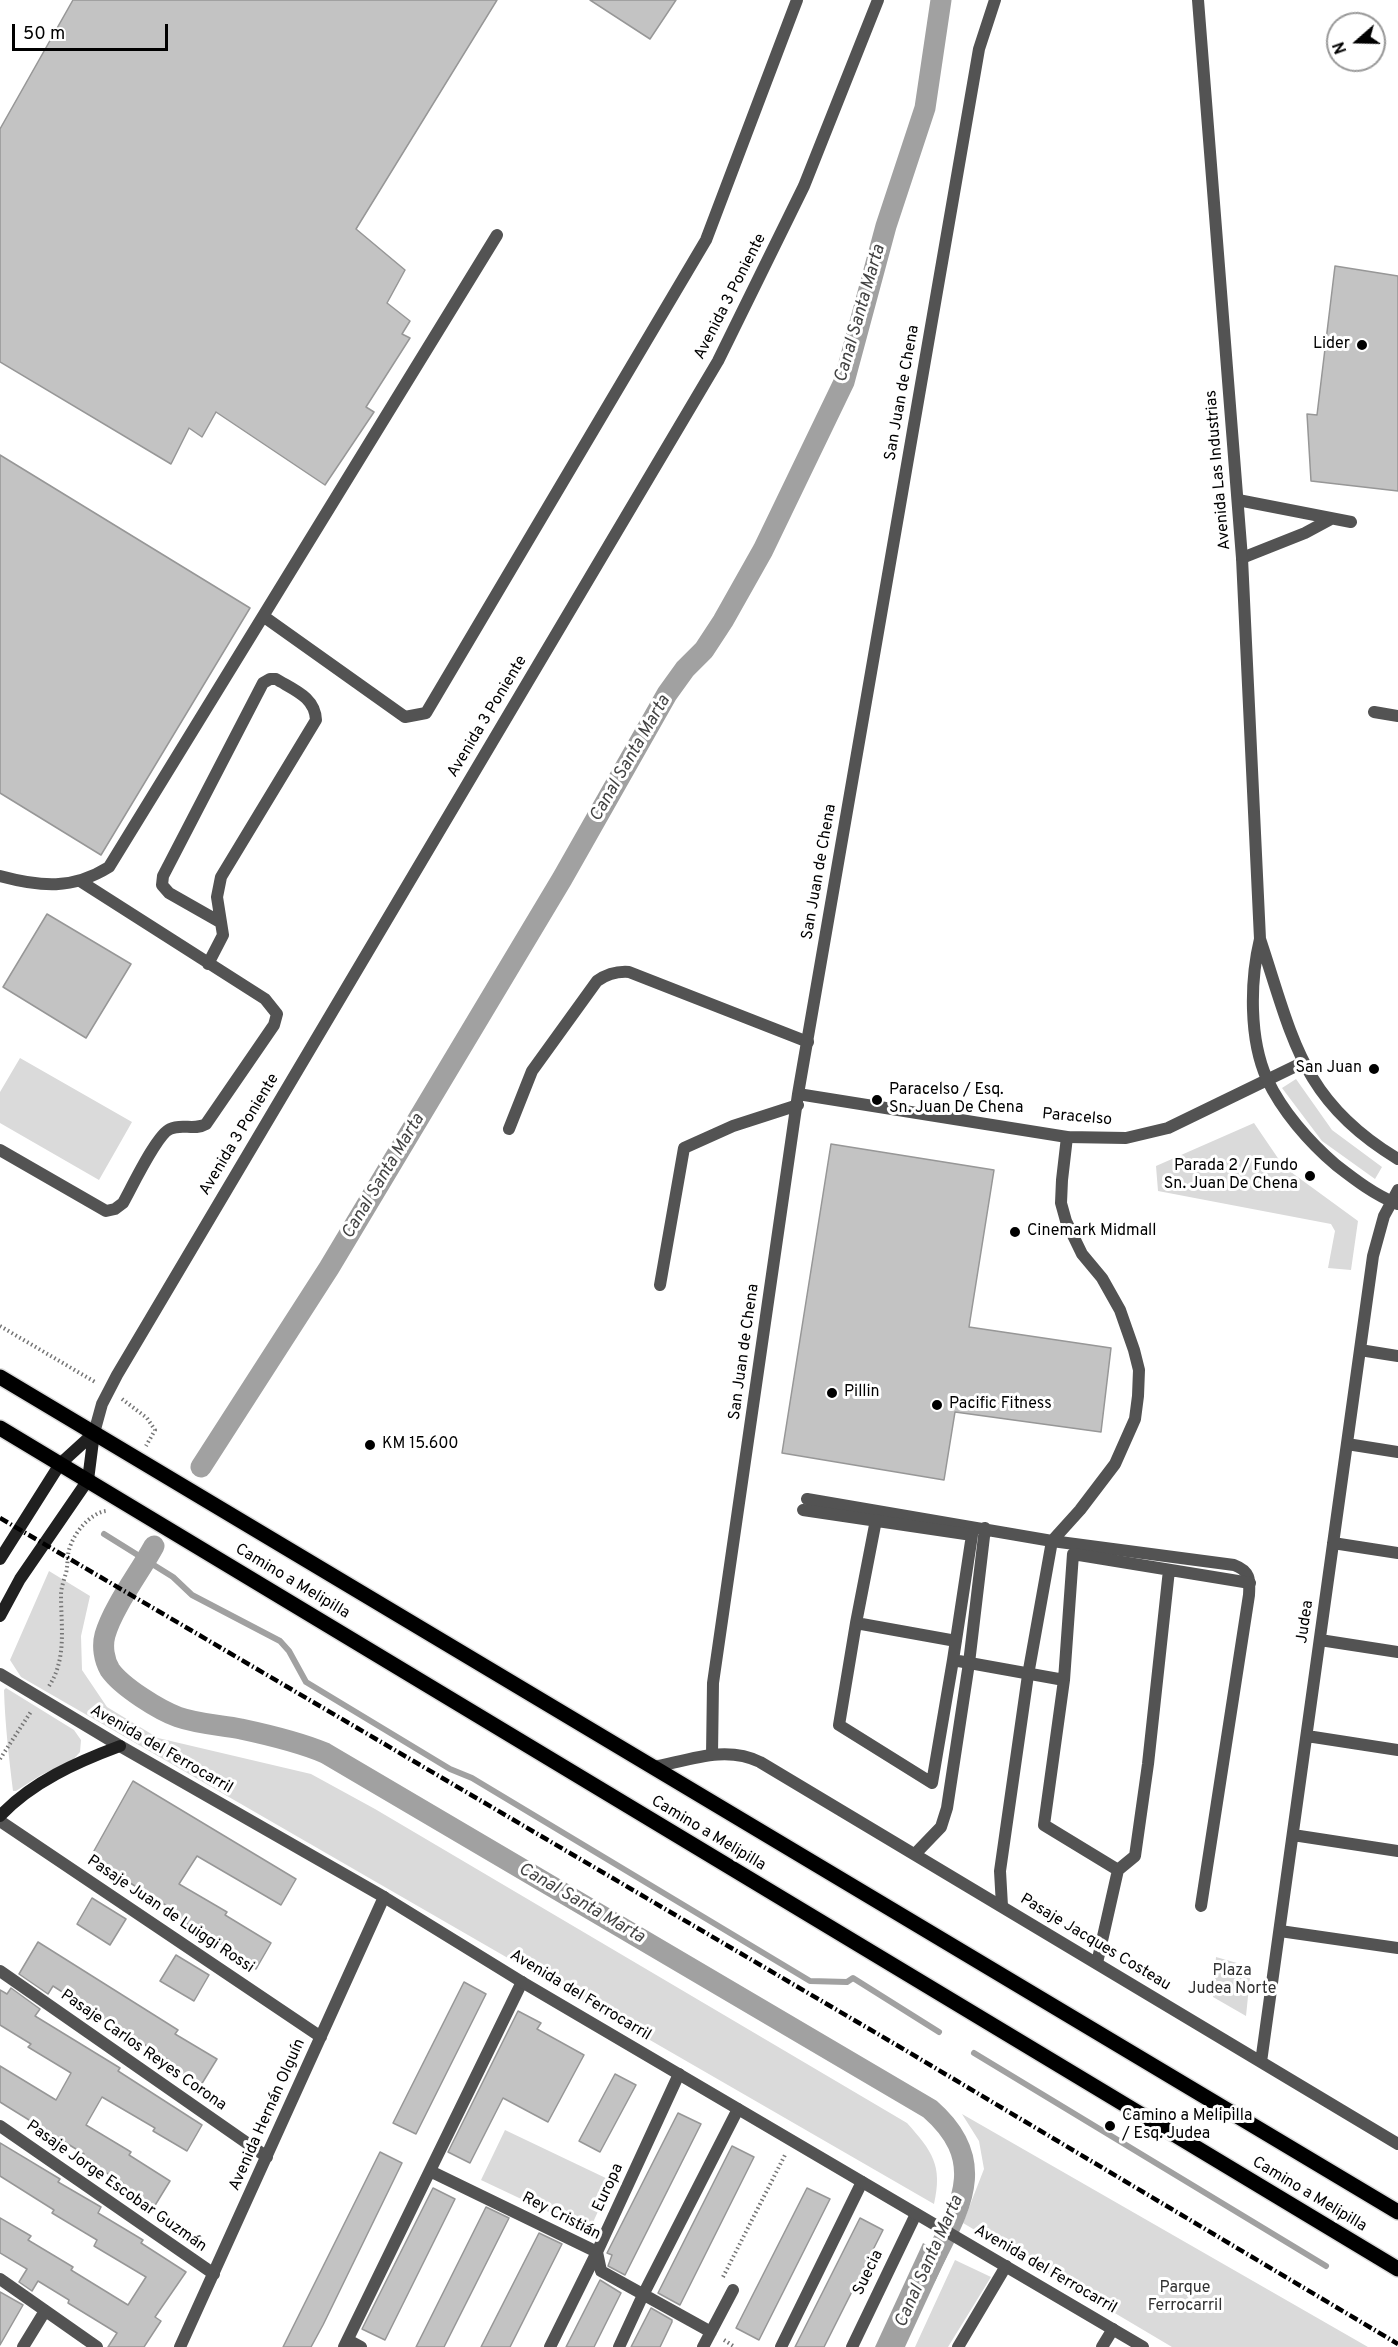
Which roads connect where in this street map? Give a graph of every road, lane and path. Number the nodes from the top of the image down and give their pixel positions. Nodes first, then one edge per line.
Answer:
1 (797, 0) edge
2 (878, 0) edge
3 (995, 0) edge
4 (1198, 0) edge
5 (497, 235) dead end
6 (1238, 500) junction
7 (1331, 519) junction
8 (1351, 522) dead end
9 (1242, 558) junction
10 (262, 616) junction
11 (1374, 712) dead end
12 (1398, 716) edge
13 (0, 876) edge
14 (80, 881) junction
15 (220, 922) junction
16 (1260, 939) junction
17 (208, 964) junction
18 (808, 1042) junction
19 (1302, 1063) junction
20 (1268, 1080) junction
21 (798, 1100) junction
22 (509, 1129) dead end
23 (1067, 1137) junction
24 (0, 1150) edge
25 (1398, 1160) edge
26 (1398, 1190) edge
27 (1394, 1202) edge
28 (660, 1285) dead end
29 (0, 1326) edge
30 (1360, 1350) junction
31 (1398, 1356) edge
32 (0, 1377) edge
33 (109, 1389) junction
34 (0, 1428) edge
35 (94, 1433) junction
36 (1347, 1444) junction
37 (1398, 1452) edge
38 (138, 1459) junction
39 (60, 1464) junction
40 (88, 1480) junction
41 (115, 1498) junction
42 (876, 1520) junction
43 (985, 1528) junction
44 (1052, 1541) junction
45 (1333, 1543) junction
46 (1398, 1553) edge
47 (0, 1558) edge
48 (1169, 1570) junction
49 (1250, 1583) junction
50 (0, 1616) edge
51 (856, 1623) junction
52 (1320, 1640) junction
53 (956, 1641) junction
54 (1398, 1652) edge
55 (953, 1660) junction
56 (969, 1663) junction
57 (0, 1674) edge
58 (1028, 1675) junction
59 (1064, 1680) junction
60 (40, 1698) junction
61 (1307, 1736) junction
62 (120, 1746) junction
63 (1398, 1750) edge
64 (712, 1755) junction
65 (0, 1759) edge
66 (654, 1767) junction
67 (0, 1816) edge
68 (0, 1821) edge
69 (1293, 1835) junction
70 (1398, 1851) edge
71 (915, 1854) junction
72 (1118, 1870) junction
73 (384, 1897) junction
74 (1002, 1906) junction
75 (1201, 1906) dead end
76 (1280, 1931) junction
77 (1398, 1948) edge
78 (1097, 1963) junction
79 (0, 1971) edge
80 (522, 1982) junction
81 (321, 2037) junction
82 (1261, 2062) junction
83 (679, 2074) junction
84 (738, 2109) junction
85 (0, 2126) edge
86 (792, 2142) junction
87 (1398, 2144) edge
88 (267, 2157) junction
89 (430, 2171) junction
90 (862, 2182) junction
91 (1398, 2212) edge
92 (920, 2216) junction
93 (597, 2252) junction
94 (1006, 2266) junction
95 (1398, 2269) edge
96 (214, 2274) junction
97 (0, 2279) edge
98 (733, 2289) joint
99 (643, 2295) junction
100 (45, 2311) junction
101 (1113, 2330) junction
102 (711, 2332) junction
103 (346, 2344) edge
104 (23, 2347) edge
105 (97, 2347) edge
106 (180, 2347) edge
107 (361, 2347) edge
108 (550, 2347) edge
109 (619, 2347) edge
110 (704, 2347) edge
111 (781, 2347) edge
112 (852, 2347) edge
113 (958, 2347) edge
114 (1102, 2347) edge
115 (1143, 2347) edge

1 - 10 street
2 - 33 street, Avenida 3 Poniente
3 - 18 street, San Juan de Chena
4 - 6 street, Avenida Las Industrias
5 - 10 street
6 - 7 street
6 - 9 street, Avenida Las Industrias
7 - 8 street
7 - 9 street
9 - 16 street, Avenida Las Industrias
10 - 14 street
11 - 12 street
13 - 14 street
14 - 17 street
15 - 15 street
15 - 17 street
16 - 19 street, Avenida Las Industrias
16 - 20 street, Avenida Las Industrias
17 - 24 street
18 - 21 street, San Juan de Chena
18 - 22 street
19 - 20 street, Paracelso
19 - 25 street, Avenida Las Industrias
20 - 23 street, Paracelso
20 - 27 street, Avenida Las Industrias
21 - 23 street, Paracelso
21 - 28 street
21 - 64 street, San Juan de Chena
23 - 44 street
26 - 27 street, Judea
27 - 30 street, Judea
29 - 33 path
30 - 31 street
30 - 36 street, Judea
32 - 35 main road, Camino a Melipilla
33 - 35 street, Avenida 3 Poniente
33 - 38 path
34 - 39 main road, Camino a Melipilla
35 - 38 main road, Camino a Melipilla
35 - 39 main road
35 - 40 main road, Avenida 3 Poniente
36 - 37 street
36 - 45 street, Judea
38 - 66 main road, Camino a Melipilla
39 - 40 main road, Camino a Melipilla
39 - 47 main road
40 - 41 main road, Camino a Melipilla
40 - 50 main road, Avenida 3 Poniente
41 - 60 path
41 - 95 main road, Camino a Melipilla
42 - 43 street
42 - 51 street
42 - 53 street
43 - 44 street
43 - 56 street
44 - 49 street
44 - 58 street
45 - 46 street
45 - 52 street, Judea
48 - 49 street
48 - 59 street
48 - 72 street
49 - 75 street
51 - 53 street
51 - 55 street
52 - 54 street
52 - 61 street, Judea
53 - 55 street
55 - 56 street
56 - 58 street
56 - 71 street
57 - 60 street, Avenida del Ferrocarril
58 - 59 street
58 - 74 street
59 - 72 street
60 - 62 street, Avenida del Ferrocarril
60 - 65 path
61 - 63 street
61 - 69 street, Judea
62 - 67 main road
62 - 73 street, Avenida del Ferrocarril
64 - 66 street
64 - 71 street, Pasaje Jacques Costeau
66 - 91 main road, Camino a Melipilla
68 - 81 street, Pasaje Juan de Luiggi Rossi
69 - 70 street
69 - 76 street, Judea
71 - 74 street, Pasaje Jacques Costeau
72 - 78 street
73 - 80 street, Avenida del Ferrocarril
73 - 81 street, Avenida Hernán Olguín
74 - 78 street, Pasaje Jacques Costeau
76 - 77 street
76 - 82 street, Judea
78 - 82 street, Pasaje Jacques Costeau
79 - 88 street, Pasaje Carlos Reyes Corona
80 - 83 street, Avenida del Ferrocarril
80 - 89 street
81 - 88 street, Avenida Hernán Olguín
82 - 87 street, Pasaje Jacques Costeau
83 - 84 street, Avenida del Ferrocarril
83 - 93 street, Europa
84 - 86 street, Avenida del Ferrocarril
84 - 99 street
85 - 96 street, Pasaje Jorge Escobar Guzmán
86 - 90 street, Avenida del Ferrocarril
86 - 98 path
88 - 96 street, Avenida Hernán Olguín
89 - 93 street, Rey Cristián
89 - 103 street
90 - 92 street, Avenida del Ferrocarril
90 - 111 street
92 - 94 street, Avenida del Ferrocarril
92 - 112 street, Suecia
93 - 99 street, Rey Cristián
93 - 108 street, Europa
94 - 101 street, Avenida del Ferrocarril
94 - 113 street
96 - 106 street, Avenida Hernán Olguín
97 - 100 street
98 - 102 street
99 - 102 street, Rey Cristián
99 - 109 street
100 - 104 street
100 - 105 street
101 - 114 street
101 - 115 street, Avenida del Ferrocarril
102 - 110 street
103 - 107 street

